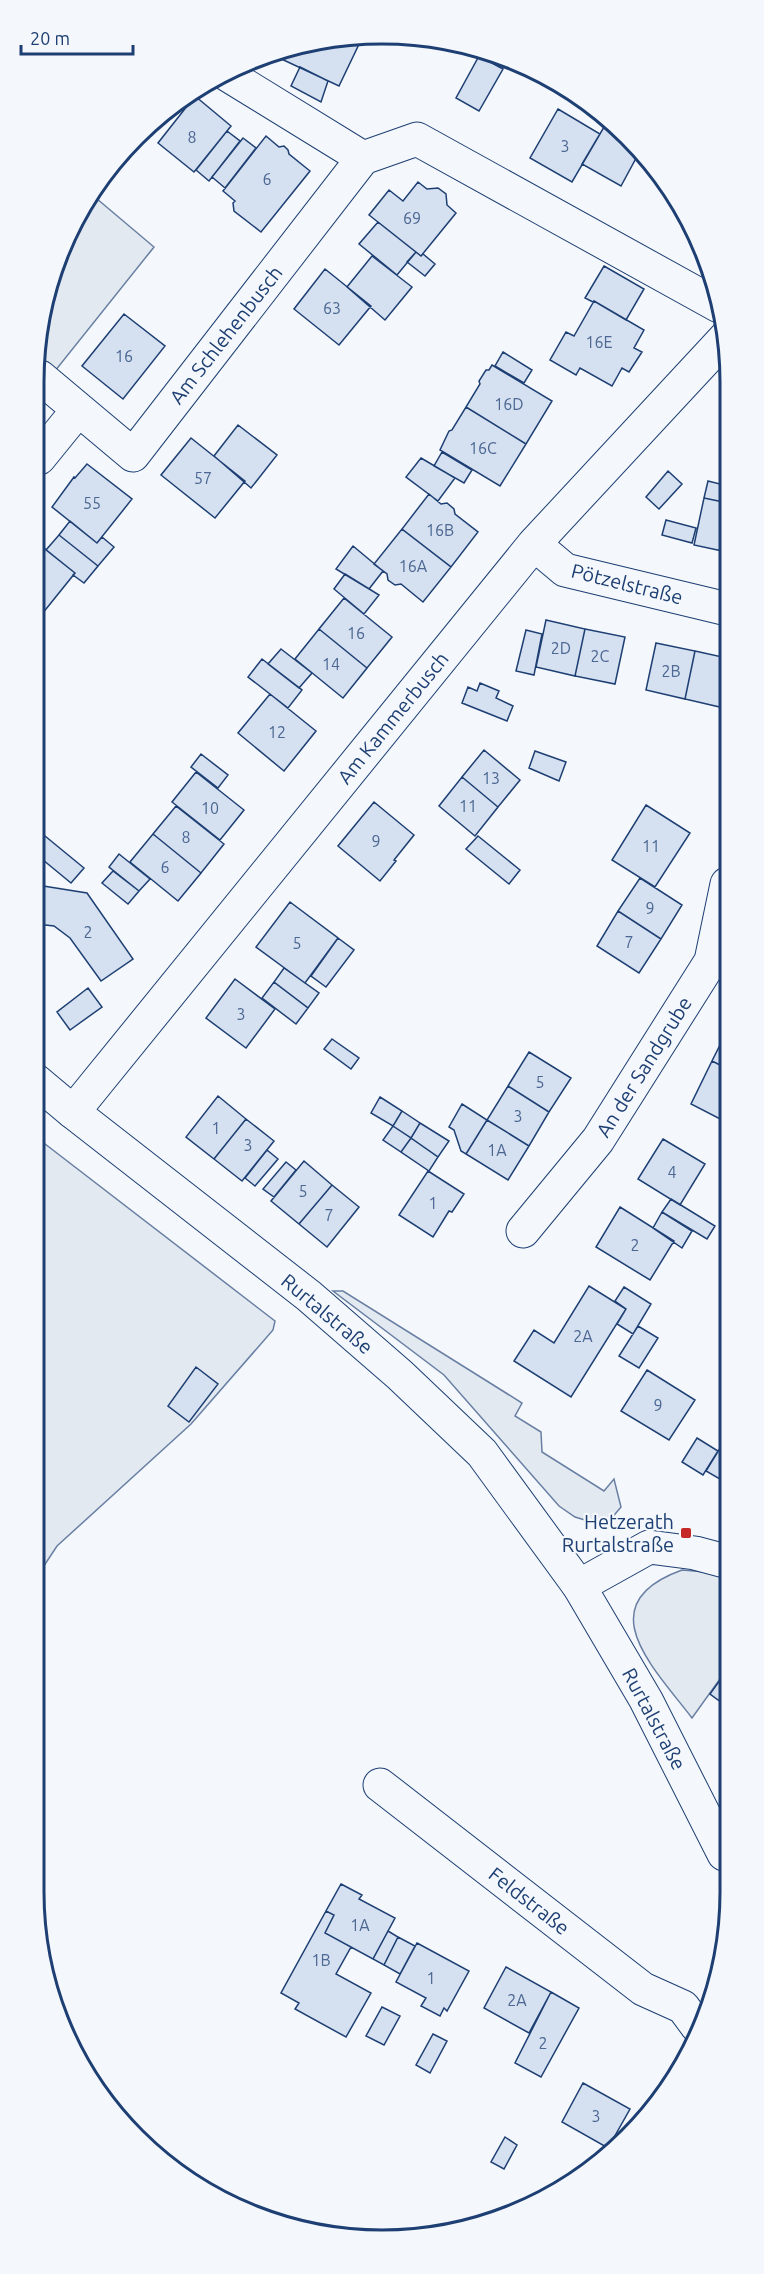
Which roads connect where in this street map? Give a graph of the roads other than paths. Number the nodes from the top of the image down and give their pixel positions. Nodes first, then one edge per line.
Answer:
1 (233, 78) edge
2 (363, 158) junction
3 (711, 301) edge
4 (719, 345) edge
5 (44, 381) edge
6 (78, 410) junction
7 (44, 452) edge
8 (534, 544) junction
9 (720, 607) edge
10 (720, 918) edge
11 (44, 1088) edge
12 (73, 1112) junction
13 (524, 1231) dead end
14 (720, 1560) edge
15 (579, 1586) junction
16 (380, 1785) dead end
17 (720, 1846) edge
18 (696, 2012) edge

1 - 2 street
2 - 3 street
2 - 6 street, Am Schlehenbusch
4 - 8 street, Am Kammerbusch
5 - 6 street, Am Schlehenbusch
6 - 7 street
8 - 9 street, Pötzelstraße
8 - 12 street, Am Kammerbusch
10 - 13 street, An der Sandgrube
11 - 12 street, Rurtalstraße
12 - 15 street, Rurtalstraße
14 - 15 street
15 - 17 street, Rurtalstraße
16 - 18 street, Feldstraße

